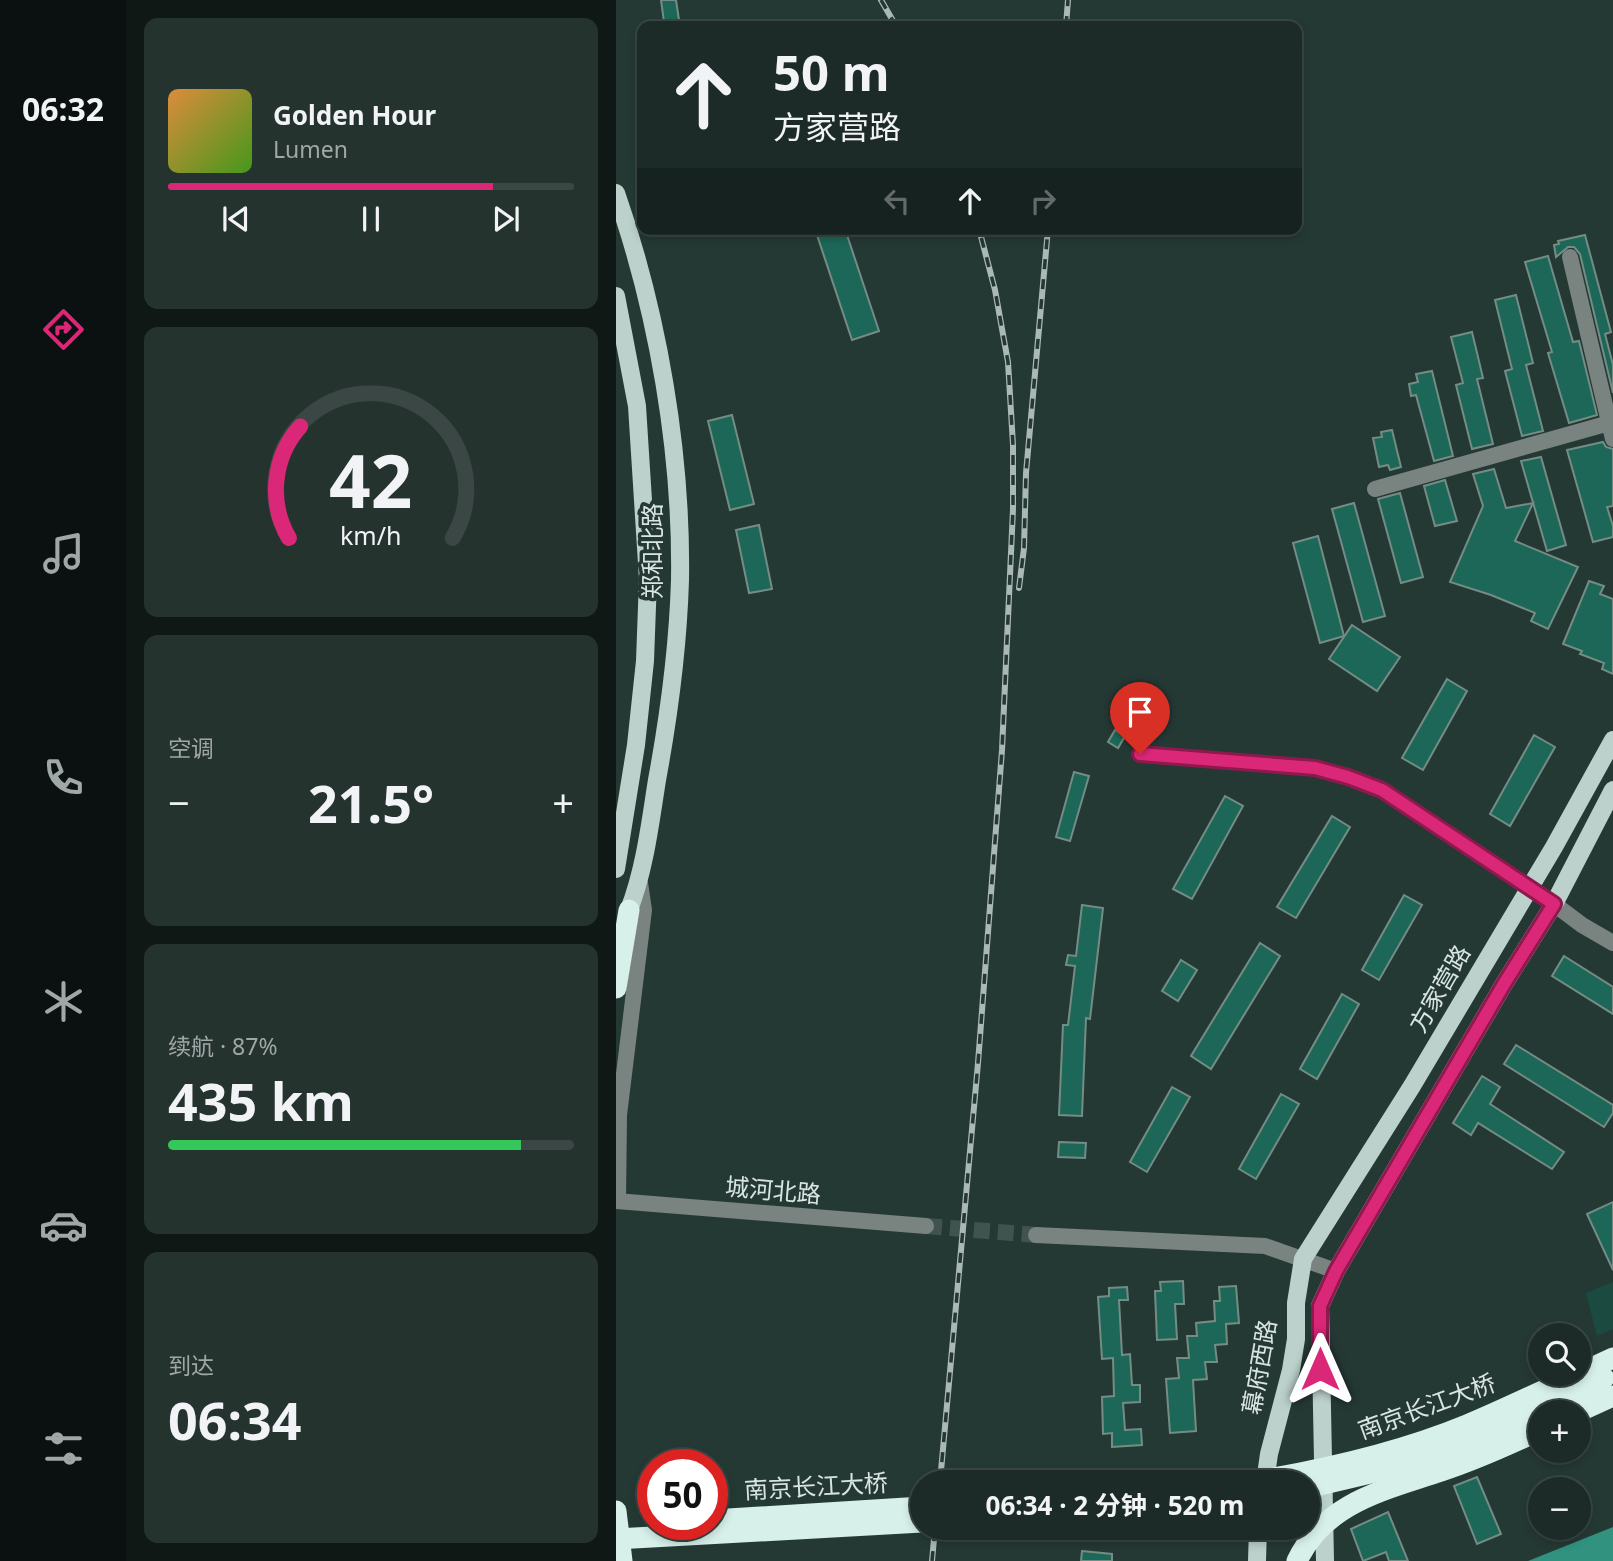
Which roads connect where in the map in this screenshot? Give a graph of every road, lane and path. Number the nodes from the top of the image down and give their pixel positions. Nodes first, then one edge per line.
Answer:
1 (616, 193) edge
2 (1570, 257) dead end
3 (616, 296) edge
4 (1612, 429) edge
5 (1375, 489) dead end
6 (1613, 740) edge
7 (1140, 754) dead end
8 (1613, 790) edge
9 (616, 869) edge
10 (640, 883) junction
11 (1530, 888) junction
12 (1554, 904) junction
13 (629, 910) joint
14 (1613, 943) edge
15 (616, 988) edge
16 (617, 1201) edge
17 (926, 1226) tunnel mouth
18 (1036, 1235) tunnel mouth
19 (1303, 1259) junction
20 (1336, 1271) junction
21 (1613, 1358) edge
22 (1613, 1374) edge
23 (1613, 1396) edge
24 (1591, 1406) edge
25 (1528, 1435) edge
26 (1267, 1470) edge
27 (1316, 1470) edge
28 (1320, 1485) edge
29 (910, 1508) edge
30 (616, 1511) edge
31 (728, 1519) edge
32 (910, 1523) edge
33 (637, 1524) edge
34 (616, 1525) edge
35 (616, 1539) edge
36 (1258, 1540) edge
37 (622, 1561) edge
38 (1257, 1561) edge
39 (1297, 1561) edge
40 (1325, 1561) edge

1 - 10 main road, 郑和北路
2 - 4 street
3 - 9 main road, 郑和北路
4 - 5 street
6 - 11 main road, 方家营路
7 - 11 street
8 - 12 main road
10 - 13 main road, 郑和北路
10 - 16 street
11 - 12 street
11 - 19 main road, 方家营路
12 - 14 street
12 - 20 main road
13 - 15 highway
16 - 17 street, 城河北路
18 - 19 street
19 - 20 street
19 - 26 main road, 幕府西路
20 - 40 main road
21 - 27 highway, 南京长江大桥, bridge
22 - 28 highway, 南京长江大桥, bridge
23 - 24 highway
25 - 39 highway, bridge
29 - 31 highway, 南京长江大桥
30 - 37 highway
32 - 35 highway, 南京长江大桥, bridge
33 - 34 highway
36 - 38 main road

